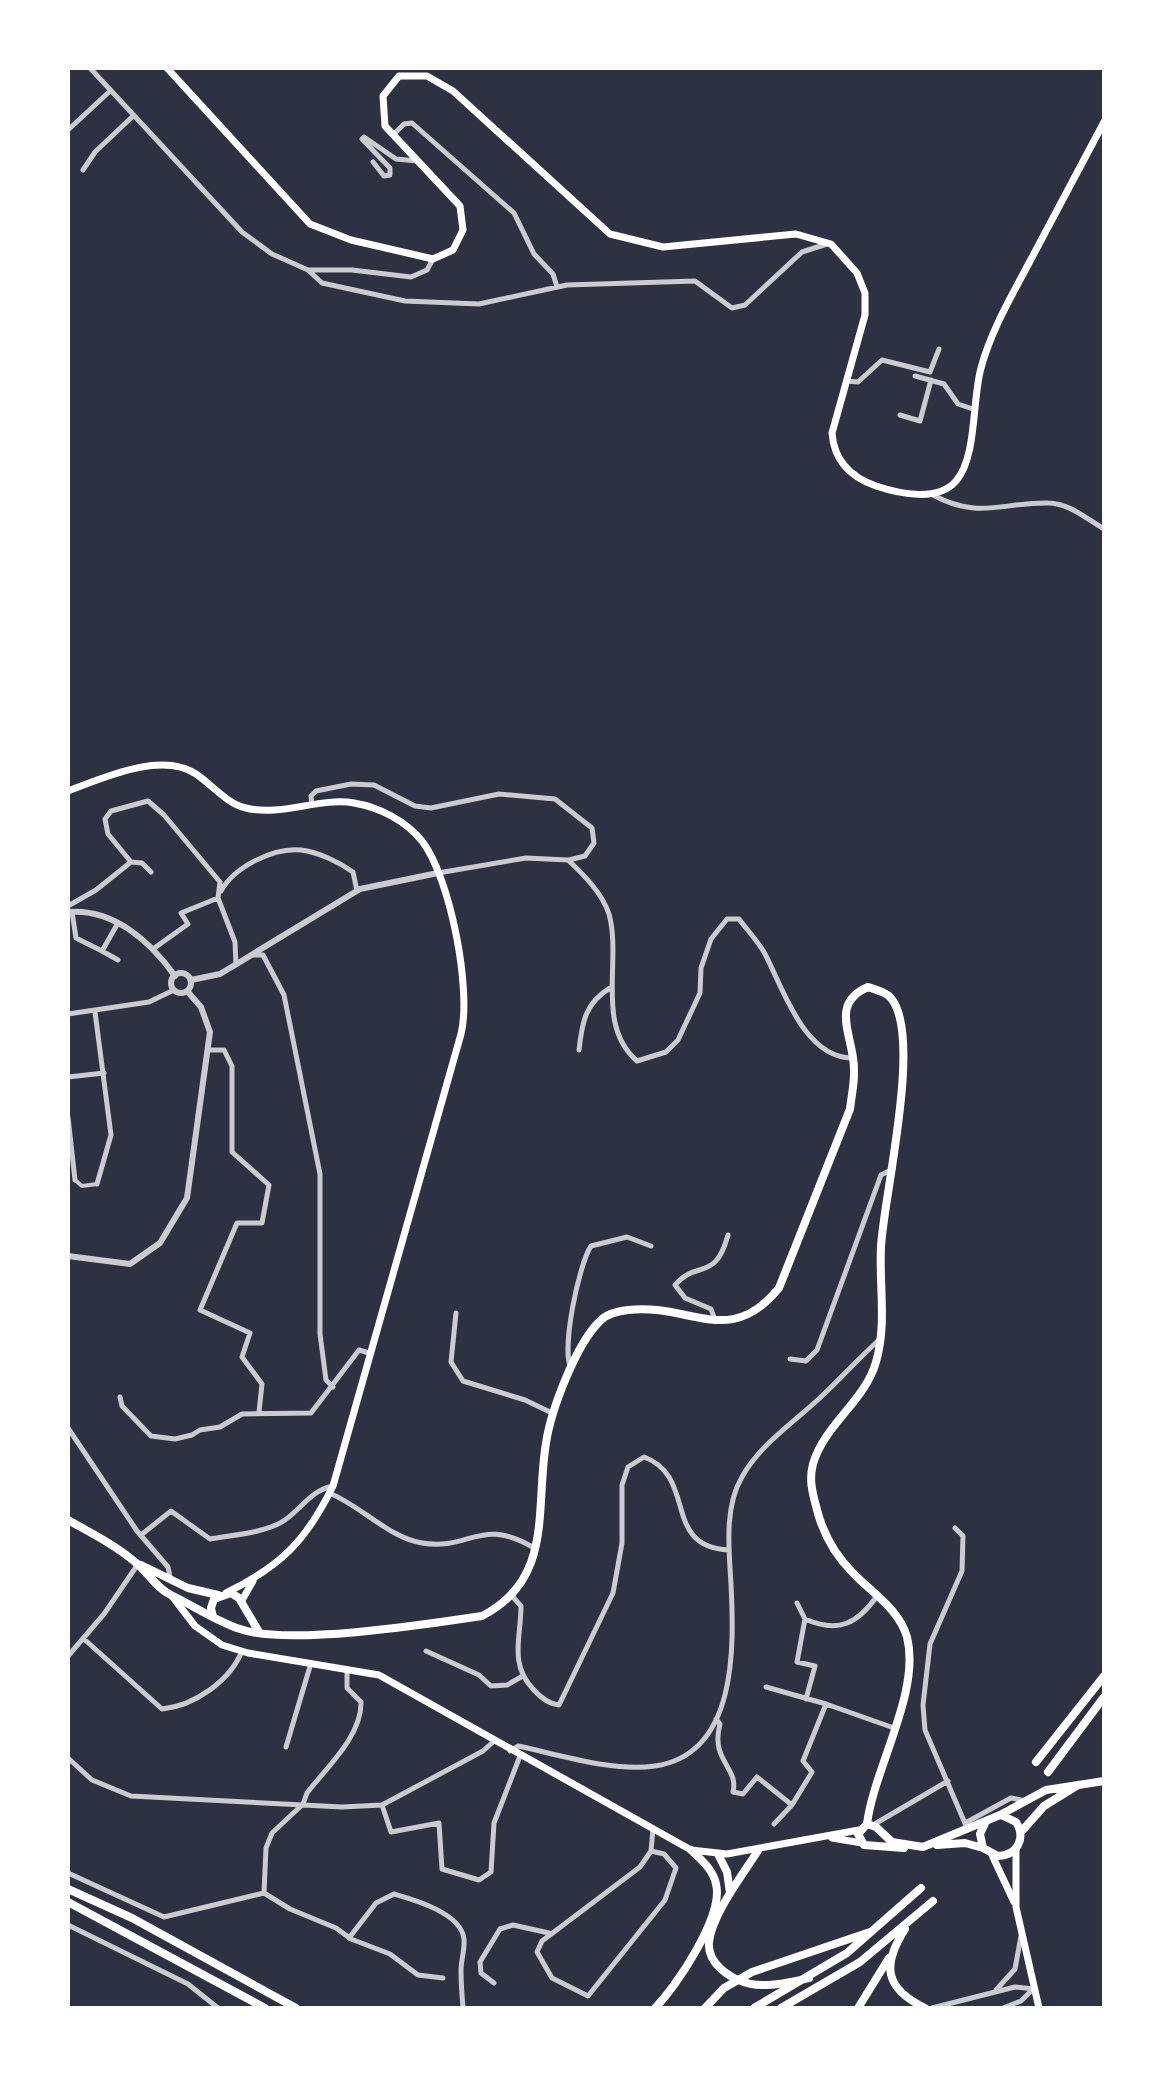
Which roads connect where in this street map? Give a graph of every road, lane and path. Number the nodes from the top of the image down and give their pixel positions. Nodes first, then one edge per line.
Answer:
1 (90, 68) edge
2 (167, 68) edge
3 (109, 92) junction
4 (132, 117) junction
5 (1104, 122) edge
6 (68, 130) edge
7 (393, 135) junction
8 (417, 161) junction
9 (373, 162) dead end
10 (83, 170) dead end
11 (828, 243) junction
12 (433, 259) junction
13 (308, 270) junction
14 (557, 287) junction
15 (939, 349) dead end
16 (915, 376) dead end
17 (931, 380) junction
18 (846, 381) junction
19 (973, 409) junction
20 (900, 415) dead end
21 (933, 495) junction
22 (1104, 529) edge
23 (68, 791) edge
24 (312, 805) junction
25 (568, 860) junction
26 (131, 862) junction
27 (151, 872) dead end
28 (438, 873) junction
29 (357, 891) junction
30 (219, 895) junction
31 (69, 910) edge
32 (118, 923) junction
33 (153, 949) junction
34 (102, 951) junction
35 (252, 954) junction
36 (118, 960) dead end
37 (236, 965) junction
38 (175, 976) junction
39 (191, 980) junction
40 (610, 988) junction
41 (174, 990) junction
42 (187, 991) junction
43 (95, 1012) junction
44 (68, 1014) edge
45 (209, 1050) junction
46 (579, 1050) dead end
47 (853, 1058) junction
48 (104, 1073) junction
49 (68, 1077) edge
50 (68, 1117) edge
51 (894, 1169) junction
52 (68, 1176) edge
53 (75, 1180) junction
54 (97, 1184) joint
55 (728, 1235) dead end
56 (651, 1246) dead end
57 (68, 1256) edge
58 (456, 1313) dead end
59 (715, 1321) junction
60 (879, 1339) junction
61 (369, 1353) junction
62 (790, 1359) dead end
63 (571, 1370) junction
64 (333, 1387) junction
65 (120, 1397) dead end
66 (259, 1412) junction
67 (554, 1414) junction
68 (68, 1428) edge
69 (331, 1490) junction
70 (68, 1520) edge
71 (955, 1528) dead end
72 (141, 1535) junction
73 (537, 1549) junction
74 (729, 1550) junction
75 (138, 1564) junction
76 (170, 1577) junction
77 (254, 1579) junction
78 (162, 1588) junction
79 (222, 1594) junction
80 (172, 1596) junction
81 (512, 1596) junction
82 (877, 1596) junction
83 (797, 1603) dead end
84 (242, 1604) junction
85 (213, 1617) junction
86 (805, 1619) junction
87 (230, 1624) junction
88 (260, 1633) junction
89 (84, 1639) junction
90 (242, 1651) junction
91 (426, 1651) dead end
92 (68, 1656) edge
93 (311, 1662) junction
94 (347, 1667) junction
95 (1104, 1676) edge
96 (521, 1677) junction
97 (766, 1687) dead end
98 (1104, 1697) edge
99 (806, 1699) junction
100 (826, 1704) junction
101 (716, 1719) junction
102 (894, 1728) junction
103 (493, 1742) junction
104 (286, 1747) dead end
105 (510, 1751) junction
106 (520, 1756) junction
107 (68, 1758) edge
108 (1036, 1762) dead end
109 (1048, 1772) dead end
110 (948, 1781) junction
111 (1104, 1781) edge
112 (1083, 1782) junction
113 (1026, 1801) junction
114 (303, 1804) junction
115 (382, 1805) junction
116 (792, 1805) junction
117 (1000, 1815) junction
118 (986, 1821) junction
119 (774, 1824) dead end
120 (967, 1826) junction
121 (867, 1827) junction
122 (653, 1829) junction
123 (1021, 1832) junction
124 (880, 1834) junction
125 (826, 1837) junction
126 (865, 1844) junction
127 (923, 1847) junction
128 (983, 1848) junction
129 (759, 1849) junction
130 (691, 1850) junction
131 (1016, 1850) junction
132 (651, 1851) junction
133 (718, 1854) junction
134 (992, 1855) junction
135 (68, 1873) edge
136 (921, 1888) dead end
137 (68, 1889) edge
138 (264, 1893) junction
139 (730, 1894) junction
140 (933, 1901) dead end
141 (68, 1902) edge
142 (1016, 1907) junction
143 (908, 1923) junction
144 (68, 1925) edge
145 (875, 1931) junction
146 (1022, 1931) junction
147 (549, 1933) junction
148 (349, 1938) junction
149 (891, 1955) junction
150 (443, 1978) dead end
151 (809, 1978) junction
152 (494, 1983) dead end
153 (1034, 1989) junction
154 (993, 1993) junction
155 (755, 2007) edge
156 (783, 2007) edge
157 (218, 2008) edge
158 (265, 2008) edge
159 (296, 2008) edge
160 (463, 2008) edge
161 (655, 2008) edge
162 (705, 2008) edge
163 (858, 2008) edge
164 (925, 2008) edge
165 (932, 2008) edge
166 (1003, 2008) edge
167 (1039, 2008) edge

1 - 3 street
2 - 12 main road
3 - 4 street
3 - 6 street
4 - 10 street
4 - 13 street
5 - 19 main road
7 - 8 main road
7 - 11 main road
7 - 14 street
8 - 9 street
8 - 12 main road
11 - 14 street
11 - 18 main road
12 - 13 street
13 - 14 street
15 - 18 street
16 - 17 street
17 - 19 street
17 - 20 street
18 - 21 main road
19 - 21 main road
21 - 22 street
23 - 24 main road
24 - 25 street
24 - 28 main road
25 - 28 street
25 - 40 street
26 - 27 street
26 - 30 street
26 - 31 street
28 - 29 street
28 - 61 main road
29 - 30 street
29 - 35 street
30 - 33 street
30 - 37 street
31 - 32 street
31 - 34 street
32 - 33 street
32 - 34 street
33 - 38 street
34 - 36 street
35 - 37 street
35 - 64 street
37 - 39 street
38 - 39 street
38 - 41 street
39 - 42 street
40 - 46 street
40 - 47 street
41 - 42 street
41 - 43 street
42 - 45 street
43 - 44 street
43 - 48 street
45 - 57 street
45 - 66 street
47 - 51 main road
47 - 59 main road
48 - 49 street
48 - 54 street
50 - 53 street
51 - 60 main road
51 - 62 street
52 - 53 street
53 - 54 street
55 - 59 street
56 - 63 street
58 - 67 street
59 - 63 main road
60 - 74 street
60 - 82 main road
61 - 64 street
61 - 69 main road
63 - 67 main road
64 - 66 street
65 - 66 street
67 - 73 main road
68 - 72 street
69 - 72 street
69 - 73 street
69 - 77 main road
70 - 75 main road
71 - 110 street
72 - 76 street
73 - 81 main road
74 - 96 street
74 - 101 street
75 - 76 main road
75 - 78 main road
75 - 89 street
76 - 78 main road
76 - 79 main road
77 - 79 main road
77 - 84 main road
78 - 80 main road
79 - 84 main road
79 - 85 main road
80 - 85 main road
80 - 90 main road
81 - 88 main road
81 - 96 street
82 - 86 street
82 - 102 main road
83 - 86 street
84 - 87 main road
84 - 88 main road
85 - 87 main road
86 - 99 street
87 - 88 main road
89 - 90 street
89 - 92 street
90 - 93 main road
91 - 96 street
93 - 94 main road
93 - 104 street
94 - 103 main road
94 - 114 street
95 - 108 main road
97 - 99 street
98 - 109 main road
99 - 100 street
100 - 102 street
100 - 116 street
101 - 105 street
101 - 116 street
102 - 121 main road
103 - 105 main road
103 - 115 street
105 - 106 main road
106 - 115 street
106 - 122 main road
107 - 114 street
110 - 120 street
110 - 121 street
111 - 112 main road
112 - 113 main road
112 - 123 main road
113 - 117 main road
113 - 120 street
114 - 115 street
114 - 138 street
116 - 119 street
117 - 118 main road
117 - 123 main road
118 - 120 main road
118 - 128 main road
120 - 127 main road
121 - 124 main road
121 - 125 main road
121 - 126 main road
122 - 130 main road
122 - 132 street
123 - 131 main road
124 - 126 main road
124 - 127 main road
125 - 126 main road
125 - 129 main road
126 - 127 main road
127 - 128 main road
128 - 134 main road
129 - 133 main road
129 - 139 main road
130 - 133 main road
130 - 161 main road
131 - 134 main road
131 - 142 main road
132 - 147 street
132 - 147 street
133 - 139 main road
134 - 142 main road
135 - 138 street
136 - 145 main road
137 - 159 main road
138 - 148 street
139 - 151 main road
140 - 143 main road
141 - 158 main road
142 - 146 main road
143 - 149 main road
143 - 156 main road
144 - 157 street
145 - 151 main road
145 - 162 main road
146 - 153 main road
146 - 154 street
147 - 152 street
148 - 150 street
148 - 160 street
149 - 163 main road
149 - 164 main road
151 - 155 main road
153 - 154 street
153 - 166 street
153 - 167 main road
154 - 165 street

